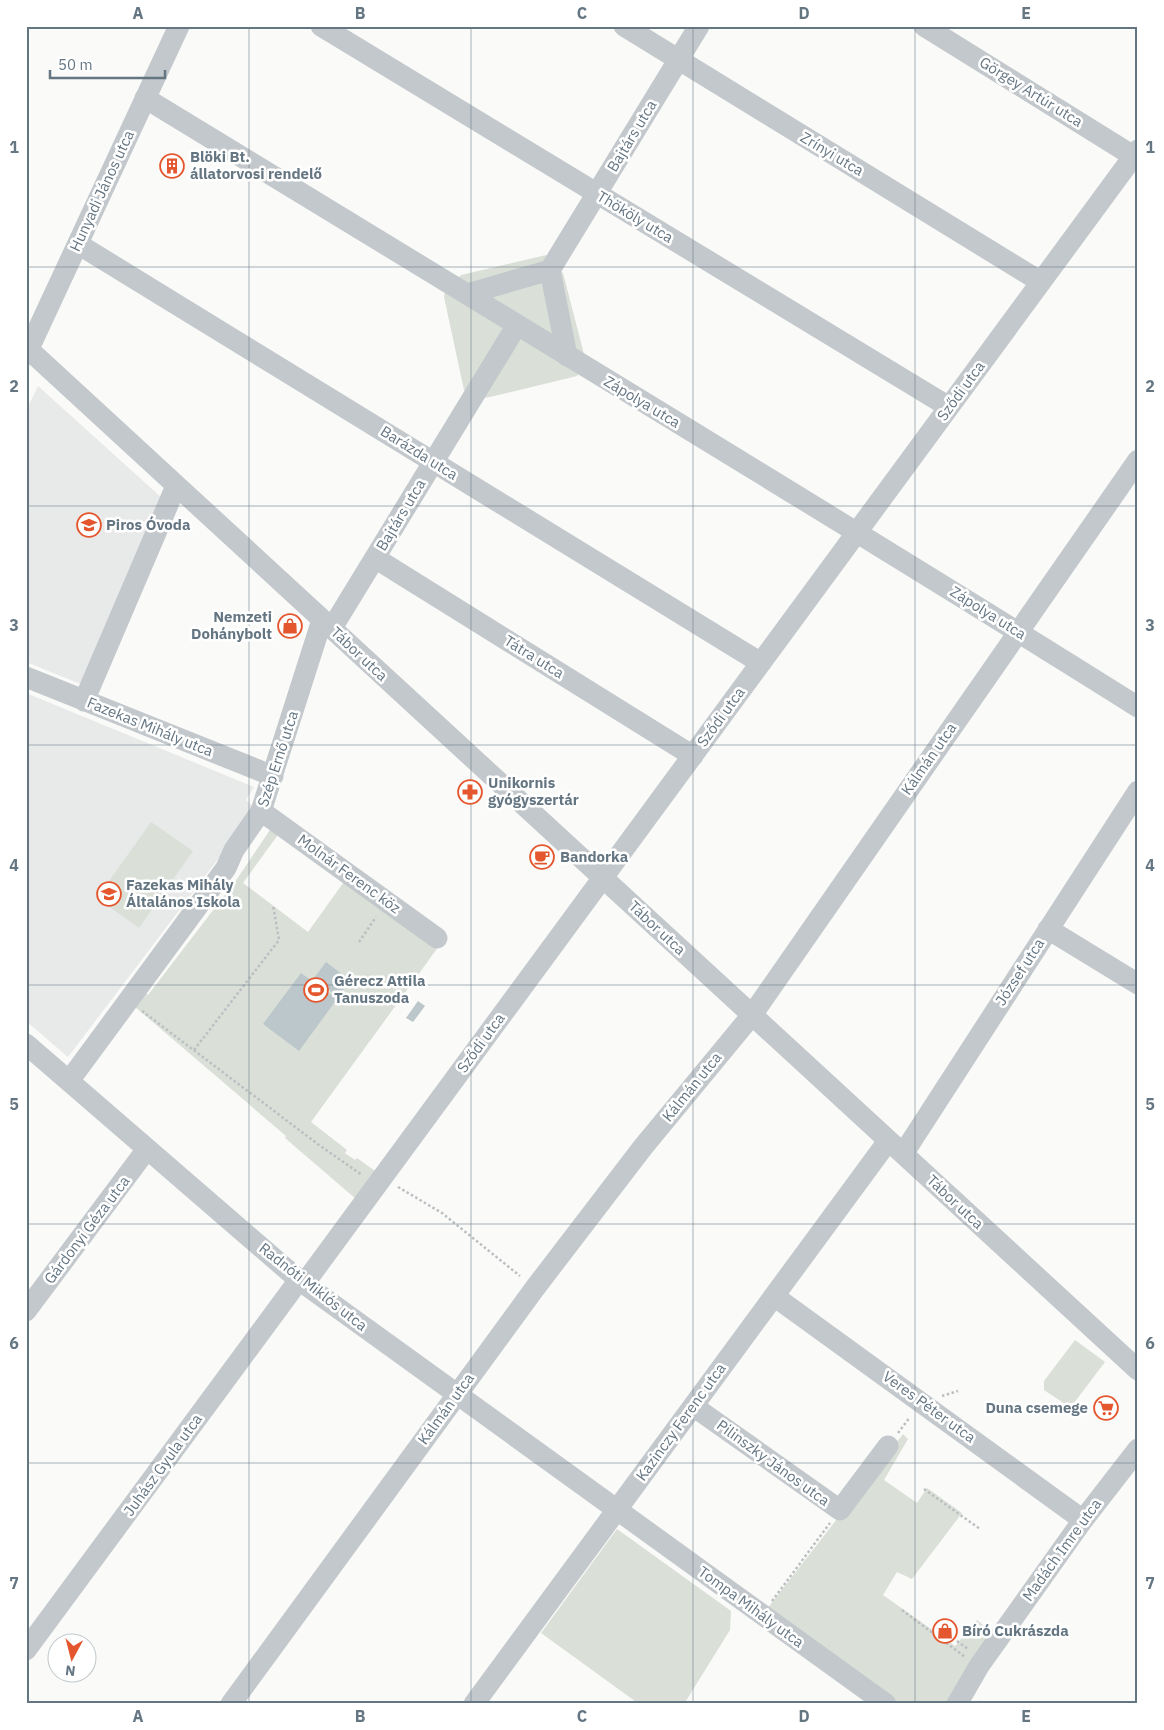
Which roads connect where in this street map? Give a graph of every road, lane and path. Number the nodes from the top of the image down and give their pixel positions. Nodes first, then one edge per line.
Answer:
1 (178, 26) edge
2 (321, 26) edge
3 (624, 26) edge
4 (699, 26) edge
5 (924, 26) edge
6 (678, 60) junction
7 (145, 98) junction
8 (1136, 155) edge
9 (597, 194) junction
10 (78, 244) junction
11 (550, 270) junction
12 (1041, 282) junction
13 (467, 294) junction
14 (517, 325) junction
15 (27, 351) edge
16 (567, 356) junction
17 (949, 407) junction
18 (1138, 460) edge
19 (433, 462) junction
20 (176, 486) junction
21 (857, 532) junction
22 (375, 558) junction
23 (327, 624) junction
24 (1018, 632) junction
25 (761, 663) junction
26 (26, 677) edge
27 (84, 701) junction
28 (1138, 707) edge
29 (692, 756) junction
30 (273, 776) junction
31 (1138, 791) edge
32 (262, 811) junction
33 (603, 878) junction
34 (387, 902) junction
35 (273, 905) dead end
36 (1048, 929) junction
37 (437, 938) dead end
38 (359, 942) dead end
39 (1138, 984) edge
40 (128, 1001) junction
41 (752, 1015) junction
42 (26, 1044) edge
43 (194, 1050) junction
44 (69, 1081) junction
45 (895, 1147) junction
46 (147, 1149) junction
47 (382, 1178) junction
48 (302, 1282) junction
49 (535, 1288) junction
50 (774, 1296) junction
51 (26, 1311) edge
52 (1138, 1370) edge
53 (457, 1394) junction
54 (921, 1402) junction
55 (694, 1406) junction
56 (888, 1446) joint
57 (1138, 1449) edge
58 (924, 1489) dead end
59 (617, 1510) junction
60 (840, 1510) junction
61 (1083, 1520) junction
62 (980, 1529) dead end
63 (902, 1610) dead end
64 (762, 1614) junction
65 (957, 1641) dead end
66 (26, 1650) edge
67 (971, 1661) junction
68 (477, 1703) edge
69 (231, 1704) edge
70 (886, 1704) edge
71 (957, 1704) edge

1 - 7 street, Hunyadi János utca
2 - 9 street, Thököly utca
3 - 6 street, Zrínyi utca
4 - 6 street, Bajtárs utca
5 - 8 street, Görgey Artúr utca
6 - 9 street, Bajtárs utca
6 - 12 street, Zrínyi utca
7 - 10 street, Hunyadi János utca
7 - 13 street, Zápolya utca
8 - 12 street, Sződi utca
9 - 11 street, Bajtárs utca
9 - 17 street, Thököly utca
10 - 15 street, Hunyadi János utca
10 - 19 street, Barázda utca
11 - 13 street
11 - 16 street
12 - 17 street, Sződi utca
13 - 14 street, Zápolya utca
14 - 16 street, Zápolya utca
14 - 19 street, Bajtárs utca
15 - 20 street, Tábor utca
16 - 21 street, Zápolya utca
17 - 21 street, Sződi utca
18 - 24 street, Kálmán utca
19 - 22 street, Bajtárs utca
19 - 25 street, Barázda utca
20 - 23 street, Tábor utca
20 - 27 street
21 - 24 street, Zápolya utca
21 - 25 street, Sződi utca
22 - 23 street, Bajtárs utca
22 - 29 street, Tátra utca
23 - 30 street, Szép Ernő utca
23 - 33 street, Tábor utca
24 - 28 street, Zápolya utca
24 - 41 street, Kálmán utca
25 - 29 street, Sződi utca
26 - 27 street, Fazekas Mihály utca
27 - 30 street, Fazekas Mihály utca
29 - 33 street, Sződi utca
30 - 32 street, Szép Ernő utca
31 - 36 street, József utca
32 - 34 street, Molnár Ferenc köz
32 - 40 street, Szép Ernő utca
33 - 41 street, Tábor utca
33 - 47 street, Sződi utca
34 - 37 street, Molnár Ferenc köz
34 - 38 path
35 - 43 path
36 - 39 street
36 - 45 street, József utca
40 - 43 path
40 - 44 street, Szép Ernő utca
41 - 45 street, Tábor utca
41 - 49 street, Kálmán utca
42 - 44 street, Radnóti Miklós utca
43 - 47 path
44 - 46 street, Radnóti Miklós utca
45 - 50 street, Kazinczy Ferenc utca
45 - 52 street, Tábor utca
46 - 48 street, Radnóti Miklós utca
46 - 51 street, Gárdonyi Géza utca
47 - 48 street, Sződi utca
47 - 49 path
48 - 53 street, Radnóti Miklós utca
48 - 66 street, Juhász Gyula utca
49 - 53 street, Kálmán utca
50 - 54 street, Veres Péter utca
50 - 55 street, Kazinczy Ferenc utca
53 - 59 street, Radnóti Miklós utca
53 - 69 street, Kálmán utca
54 - 56 path
54 - 61 street, Veres Péter utca
55 - 59 street, Kazinczy Ferenc utca
55 - 60 street, Pilinszky János utca
56 - 60 street, Pilinszky János utca
57 - 61 street, Madách Imre utca
58 - 62 path
59 - 64 street, Tompa Mihály utca
59 - 68 street, Kazinczy Ferenc utca
60 - 64 path
61 - 67 street, Madách Imre utca
63 - 67 path
64 - 70 street, Tompa Mihály utca
65 - 67 path
67 - 71 street, Madách Imre utca

